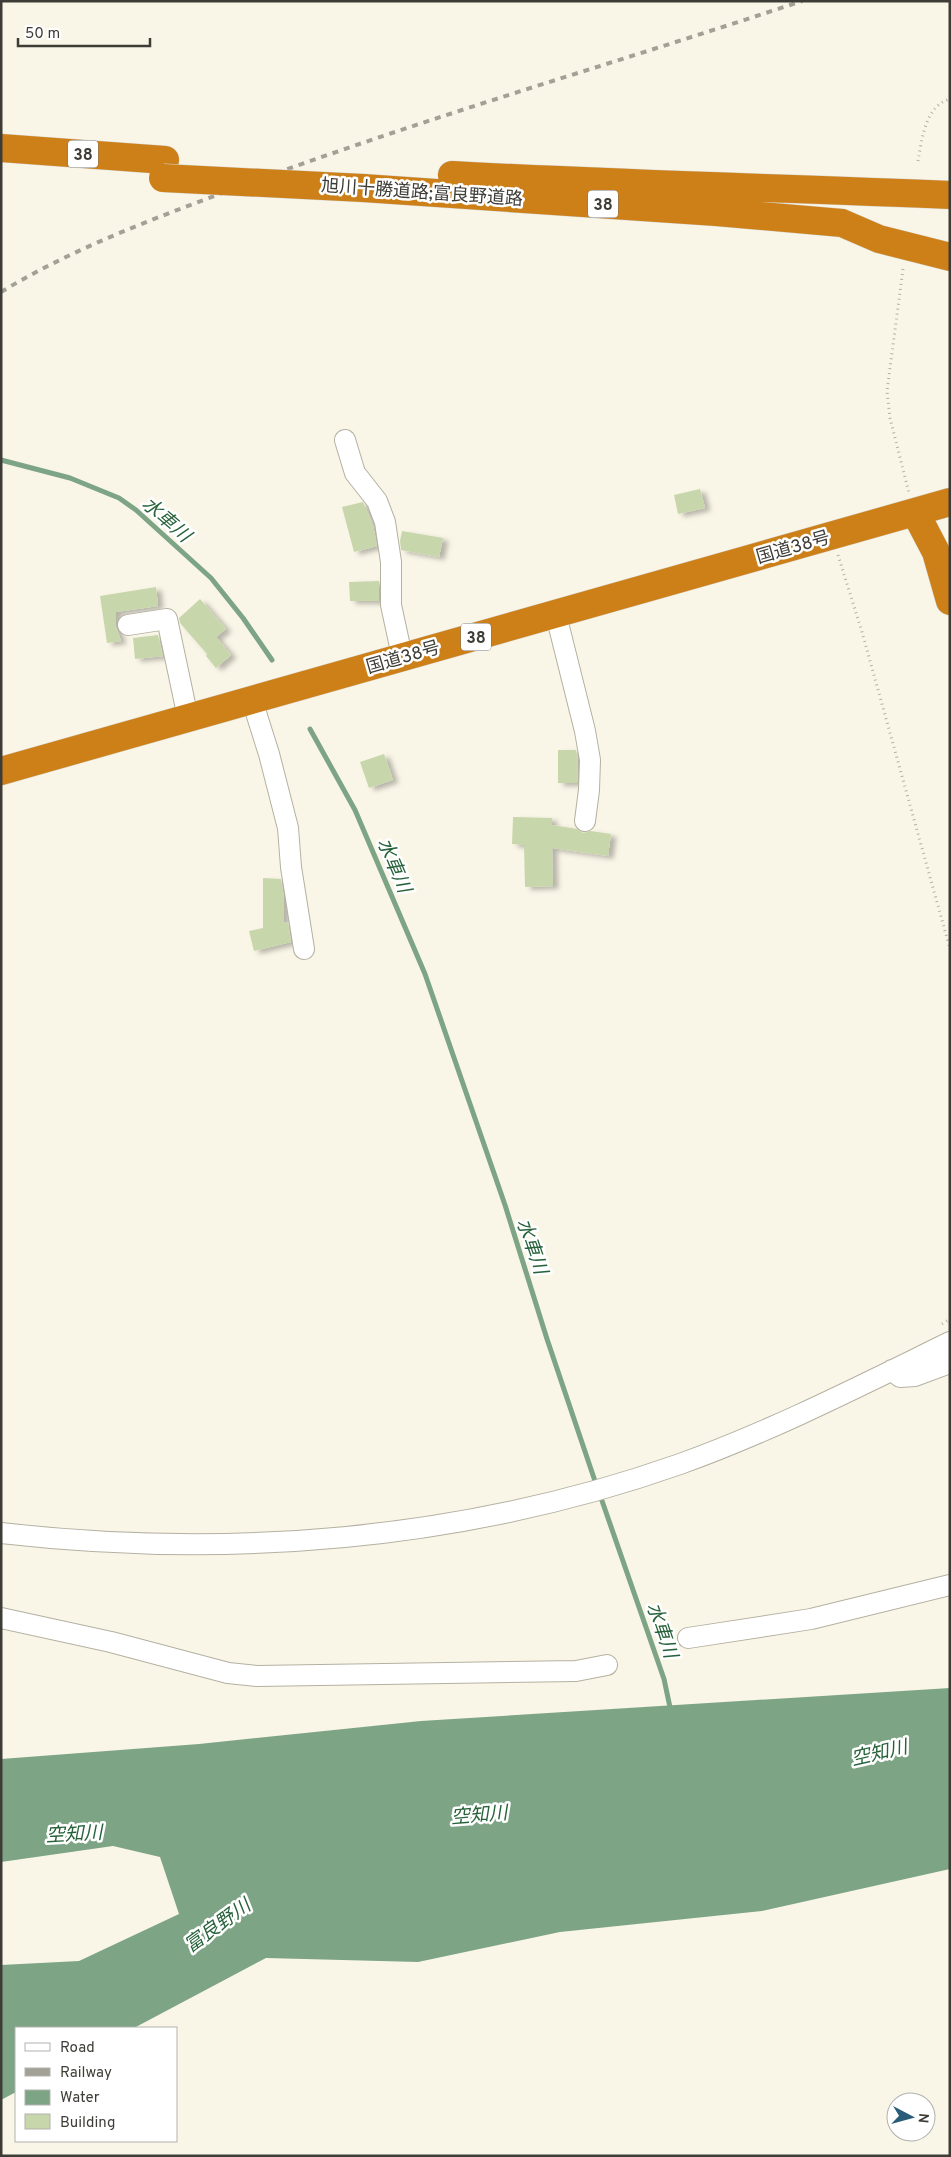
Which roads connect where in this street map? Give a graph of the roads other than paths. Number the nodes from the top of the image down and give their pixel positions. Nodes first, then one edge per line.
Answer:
1 (1, 148) edge
2 (1, 167) edge
3 (164, 169) junction
4 (364, 179) junction
5 (950, 195) edge
6 (950, 257) edge
7 (345, 440) dead end
8 (950, 502) edge
9 (915, 512) junction
10 (950, 601) edge
11 (556, 615) junction
12 (128, 625) dead end
13 (402, 656) junction
14 (252, 700) junction
15 (188, 718) junction
16 (1, 771) edge
17 (585, 821) dead end
18 (304, 949) dead end
19 (950, 1342) edge
20 (950, 1363) edge
21 (892, 1370) junction
22 (1, 1533) edge
23 (950, 1584) edge
24 (1, 1618) edge
25 (688, 1638) dead end
26 (607, 1664) dead end

1 - 3 highway, 旭川十勝道路;富良野道路 / 38
2 - 3 highway, 旭川十勝道路;富良野道路 / 38
3 - 4 highway, 旭川十勝道路;富良野道路 / 38, bridge
4 - 5 highway, 旭川十勝道路;富良野道路 / 38
4 - 6 highway, 旭川十勝道路;富良野道路 / 38
7 - 13 street
8 - 9 highway, 国道38号 / 38
9 - 10 highway
9 - 11 highway, 国道38号 / 38
11 - 13 highway, 国道38号 / 38
11 - 17 street
12 - 15 street
13 - 14 highway, 国道38号 / 38
14 - 15 highway, 国道38号 / 38
14 - 18 street
15 - 16 highway, 国道38号 / 38
19 - 21 street
20 - 21 street
21 - 22 street
23 - 25 street
24 - 26 street

